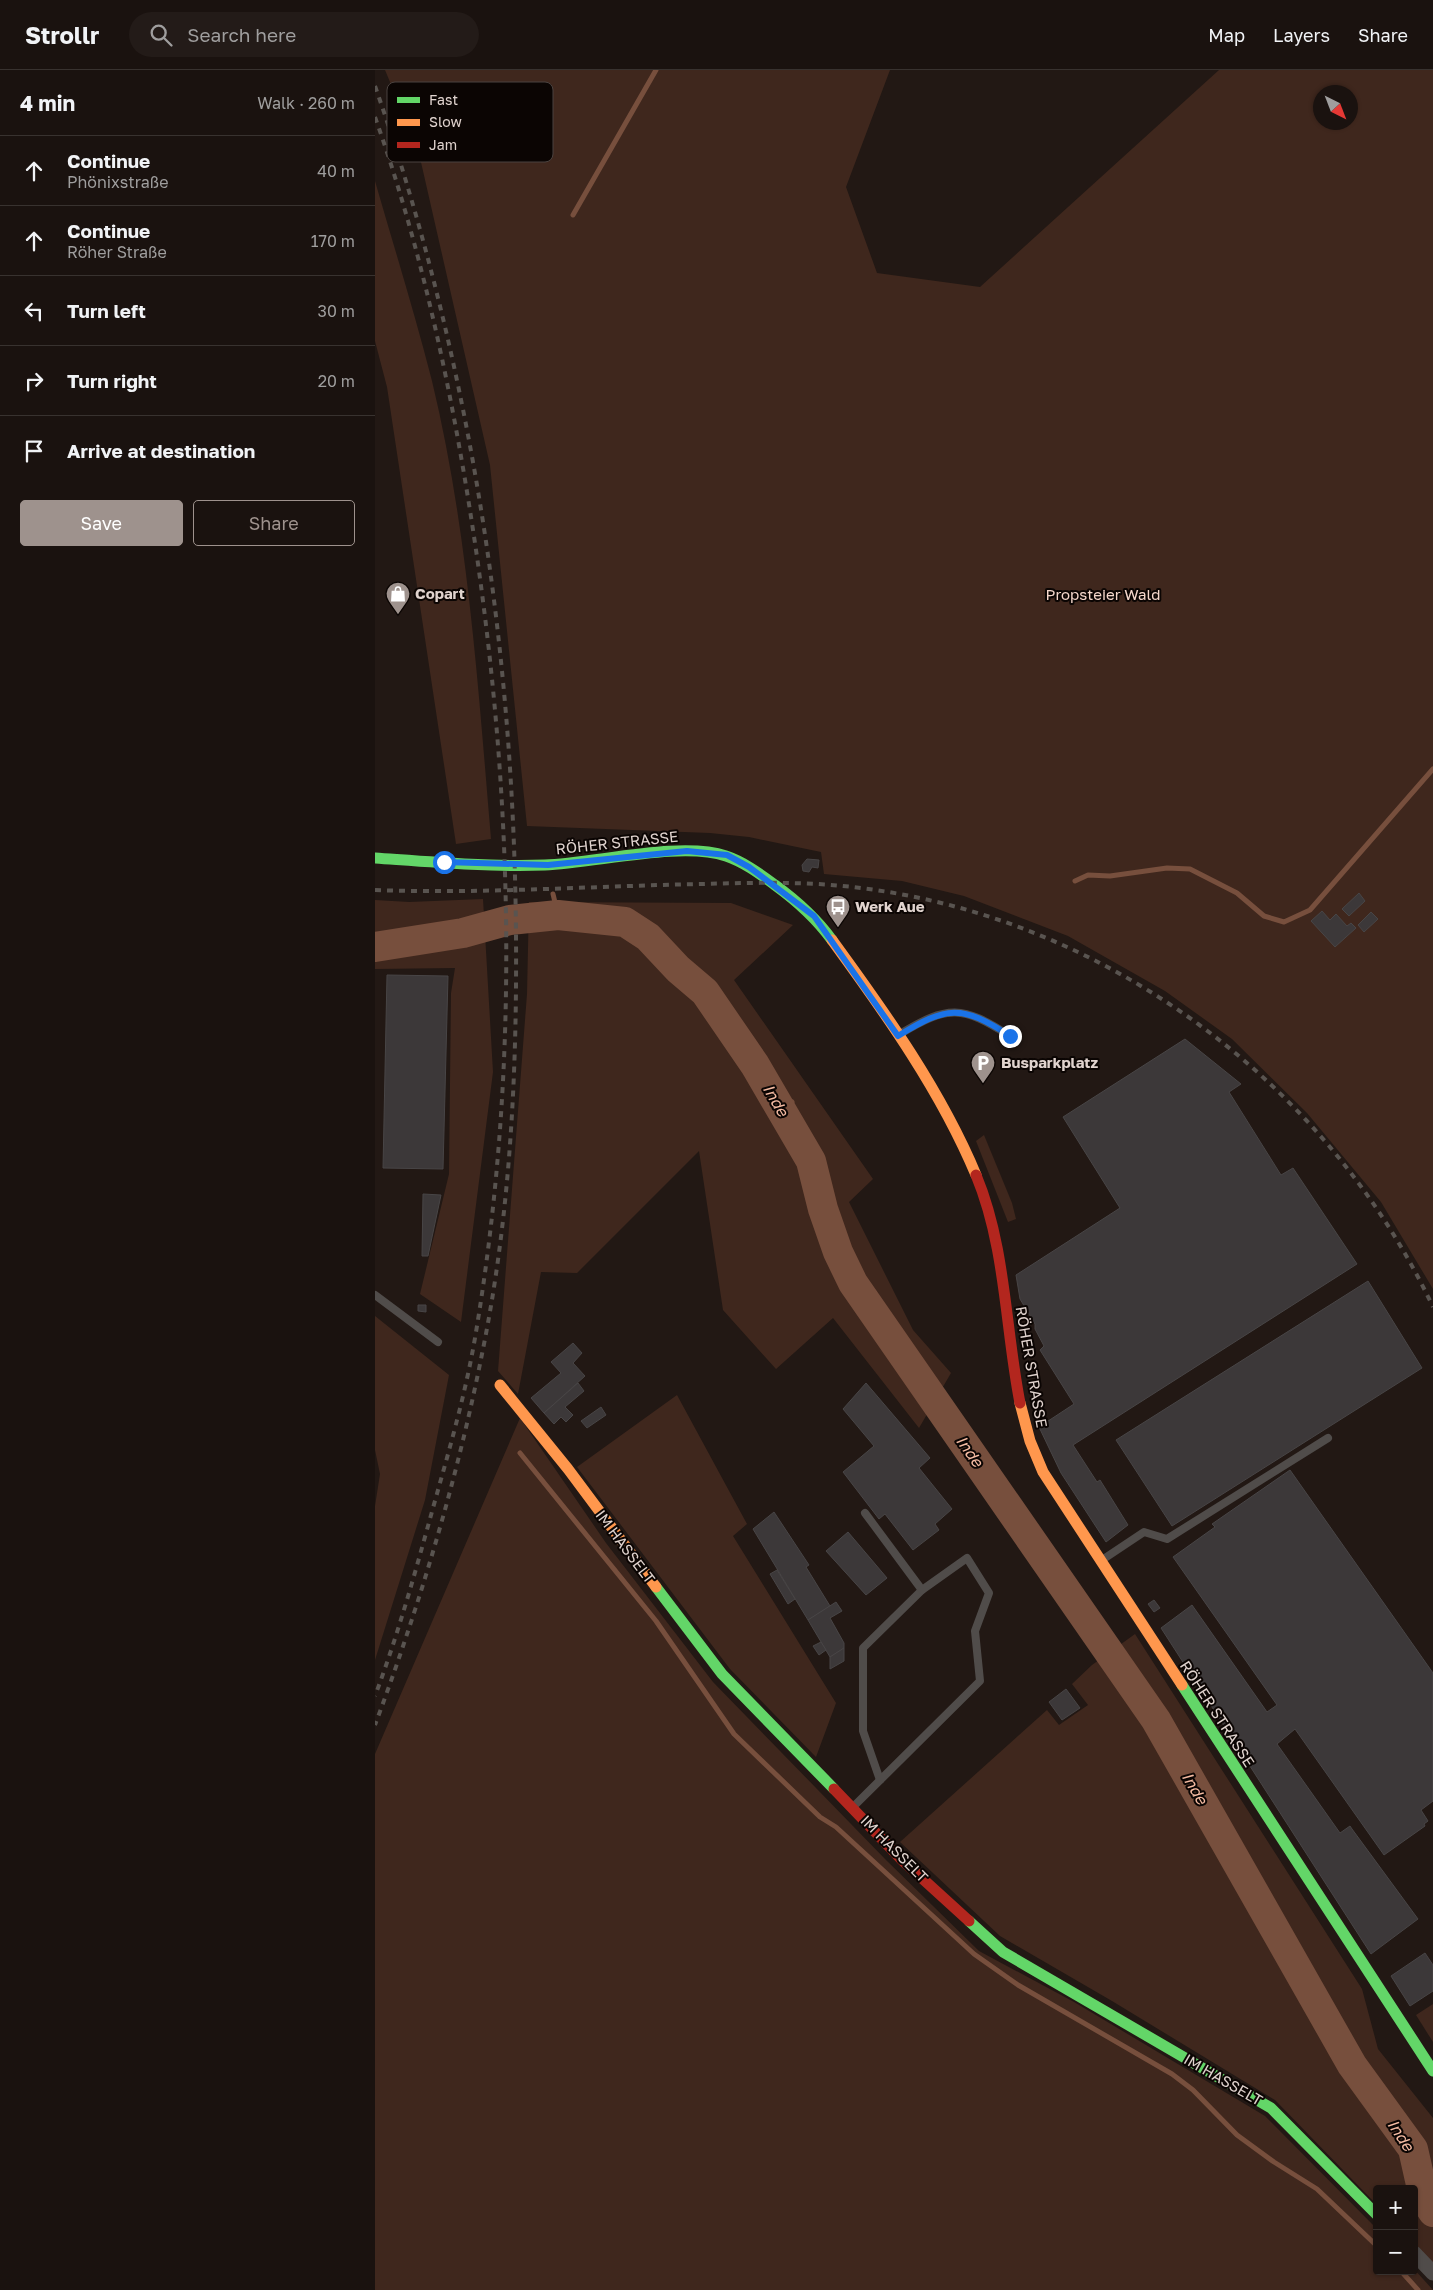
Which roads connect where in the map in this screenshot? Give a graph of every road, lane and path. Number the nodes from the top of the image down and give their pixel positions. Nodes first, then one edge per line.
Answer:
1 (375, 858) edge
2 (898, 1036) junction
3 (1010, 1036) dead end
4 (375, 1295) edge
5 (439, 1342) dead end
6 (500, 1385) dead end
7 (1328, 1438) dead end
8 (865, 1513) dead end
9 (1101, 1561) junction
10 (922, 1590) junction
11 (880, 1780) junction
12 (853, 1808) junction
13 (1433, 2071) edge
14 (1373, 2211) edge
15 (1418, 2257) edge
16 (1433, 2273) edge

1 - 2 main road, RÖHER STRASSE
2 - 3 lane
2 - 9 main road, RÖHER STRASSE
4 - 5 lane
6 - 12 main road, IM HASSELT
7 - 9 lane
8 - 10 lane
9 - 13 main road, RÖHER STRASSE
10 - 11 lane
10 - 11 lane
11 - 12 lane
12 - 14 main road, IM HASSELT
15 - 16 street

